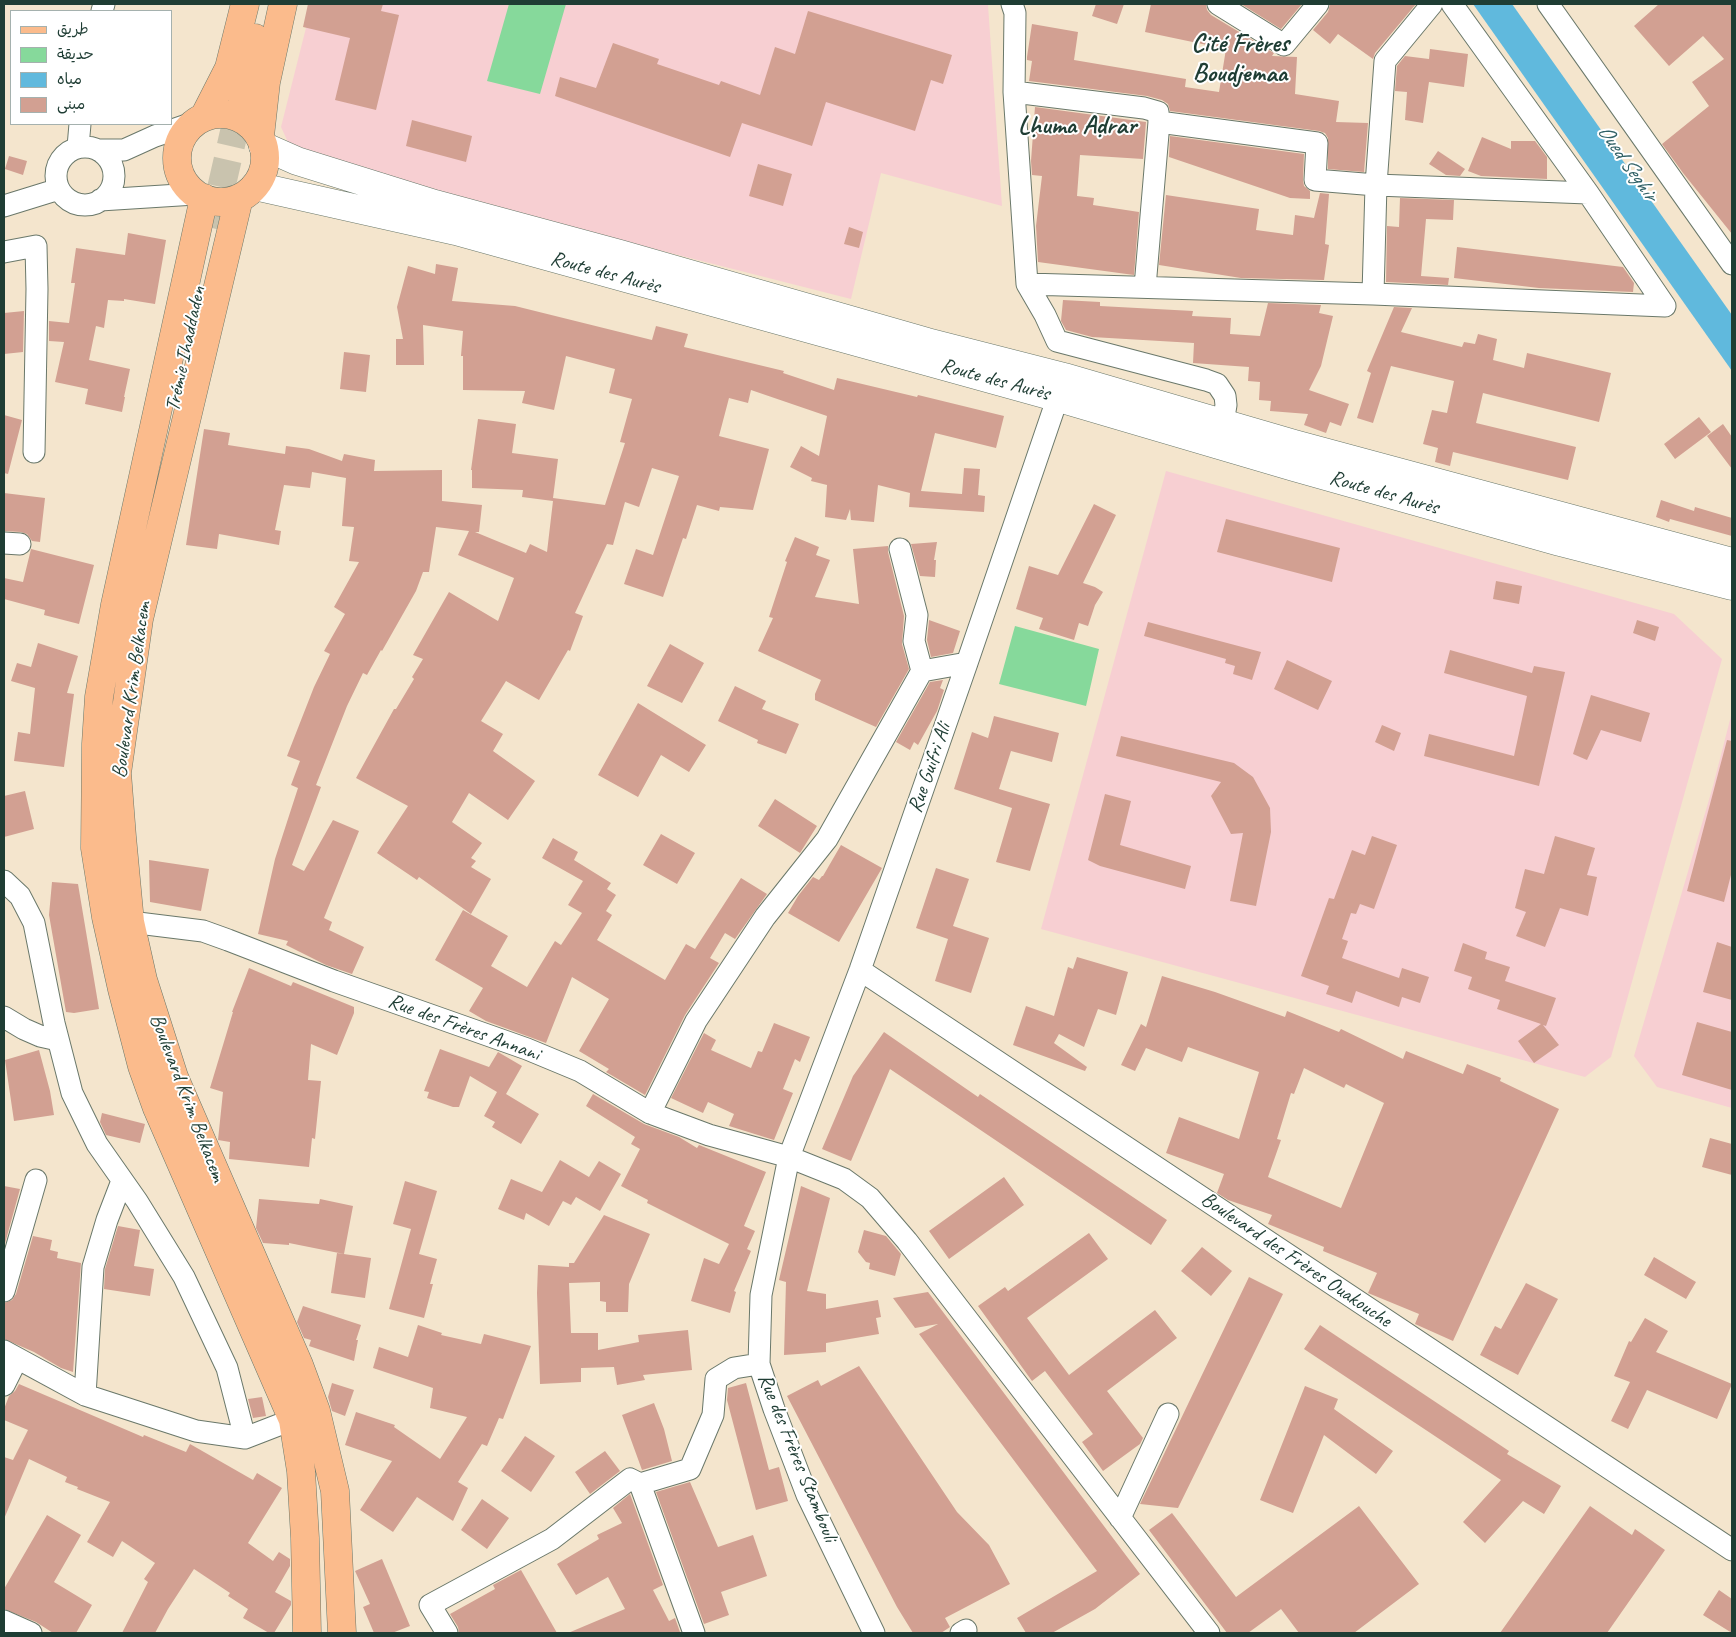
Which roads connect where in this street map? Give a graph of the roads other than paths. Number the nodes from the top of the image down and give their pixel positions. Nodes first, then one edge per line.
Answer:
1 (245, 4) edge
2 (262, 4) edge
3 (283, 4) edge
4 (1012, 4) edge
5 (1218, 4) edge
6 (1318, 4) edge
7 (1432, 4) edge
8 (1452, 4) edge
9 (1548, 4) edge
10 (1014, 92) junction
11 (242, 97) tunnel mouth
12 (198, 120) junction
13 (1159, 122) junction
14 (80, 125) edge
15 (261, 141) junction
16 (88, 148) junction
17 (1376, 185) junction
18 (59, 189) junction
19 (247, 192) junction
20 (1588, 193) junction
21 (200, 196) junction
22 (100, 200) junction
23 (4, 211) edge
24 (212, 228) tunnel mouth
25 (1729, 251) edge
26 (4, 252) edge
27 (1026, 284) junction
28 (1145, 287) junction
29 (1373, 294) junction
30 (1062, 388) junction
31 (1224, 424) junction
32 (34, 452) dead end
33 (159, 469) junction
34 (900, 549) dead end
35 (1732, 562) edge
36 (1732, 586) edge
37 (115, 605) junction
38 (139, 619) junction
39 (967, 664) junction
40 (922, 671) junction
41 (4, 881) edge
42 (130, 922) junction
43 (860, 970) junction
44 (4, 1017) edge
45 (58, 1040) junction
46 (650, 1113) junction
47 (789, 1157) junction
48 (36, 1180) dead end
49 (122, 1181) junction
50 (4, 1291) edge
51 (10, 1355) edge
52 (759, 1364) junction
53 (4, 1385) edge
54 (85, 1395) junction
55 (1168, 1414) dead end
56 (304, 1416) junction
57 (246, 1438) junction
58 (640, 1484) junction
59 (1120, 1518) junction
60 (1732, 1550) edge
61 (4, 1620) edge
62 (31, 1633) edge
63 (307, 1633) edge
64 (342, 1633) edge
65 (447, 1633) edge
66 (694, 1633) edge
67 (874, 1633) edge
68 (1209, 1633) edge

1 - 12 main road
2 - 11 main road
3 - 15 main road
4 - 10 street
5 - 6 street
7 - 17 street
8 - 20 street
9 - 25 street
10 - 13 street
10 - 27 street
12 - 15 main road
12 - 16 street
12 - 21 main road
13 - 17 street
13 - 28 street
14 - 16 street
15 - 19 main road
15 - 30 street, Route des Aurès
16 - 18 street
16 - 22 street
17 - 20 street
17 - 29 street
18 - 22 street
18 - 23 street
19 - 21 main road
19 - 30 street, Route des Aurès
19 - 38 main road, Boulevard Krim Belkacem
20 - 29 street
21 - 22 street
21 - 37 main road, Boulevard Krim Belkacem
24 - 33 main road, Trémie Ihaddaden
26 - 32 street
27 - 28 street
27 - 31 street
28 - 29 street
30 - 31 street, Route des Aurès
30 - 36 street, Route des Aurès
30 - 39 street, Rue Guifri Ali
31 - 35 street, Route des Aurès
33 - 37 main road, Trémie Ihaddaden
33 - 38 main road, Trémie Ihaddaden
34 - 40 street
37 - 56 main road, Boulevard Krim Belkacem
38 - 42 main road, Boulevard Krim Belkacem
39 - 40 street
39 - 43 street, Rue Guifri Ali
40 - 46 street
41 - 45 street
42 - 46 street, Rue des Frères Annani
42 - 56 main road, Boulevard Krim Belkacem
43 - 47 street, Rue Guifri Ali
43 - 60 street, Boulevard des Frères Ouakouche
44 - 45 street
45 - 49 street
46 - 47 street, Rue des Frères Annani
47 - 52 street, Rue des Frères Stambouli
47 - 59 street, Rue des Frères Annani
48 - 50 street
49 - 54 street
49 - 57 street
51 - 53 street
51 - 54 street
52 - 58 street
52 - 67 street, Rue des Frères Stambouli
54 - 57 street
55 - 59 street
56 - 57 street
56 - 63 main road, Boulevard Krim Belkacem
56 - 64 main road, Boulevard Krim Belkacem
58 - 65 street
58 - 66 street
59 - 68 street, Rue des Frères Annani
61 - 62 street

